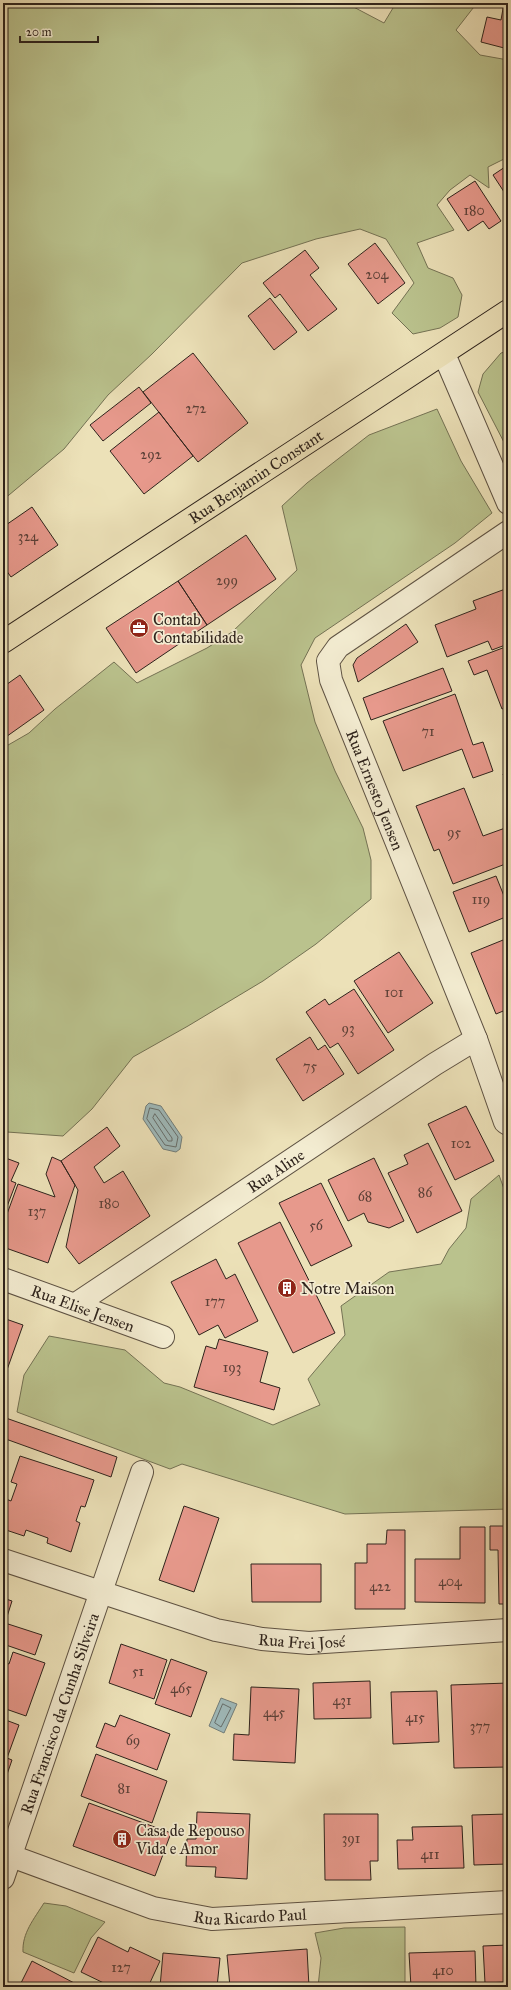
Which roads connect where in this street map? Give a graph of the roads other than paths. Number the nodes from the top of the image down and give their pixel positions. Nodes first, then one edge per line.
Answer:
1 (508, 311) edge
2 (444, 354) junction
3 (508, 503) edge
4 (508, 532) edge
5 (3, 642) edge
6 (476, 1039) junction
7 (508, 1124) edge
8 (3, 1279) edge
9 (76, 1304) junction
10 (163, 1337) dead end
11 (142, 1472) dead end
12 (3, 1560) edge
13 (101, 1593) junction
14 (508, 1630) edge
15 (7, 1855) edge
16 (3, 1878) edge
17 (508, 1902) edge

1 - 2 main road, Rua Benjamin Constant
2 - 3 street
2 - 5 main road, Rua Benjamin Constant
4 - 6 street, Rua Ernesto Jensen
6 - 7 street, Rua Ernesto Jensen
6 - 9 street, Rua Aline
8 - 9 street, Rua Elise Jensen
9 - 10 street, Rua Elise Jensen
11 - 13 street, Rua Francisco da Cunha Silveira
12 - 13 street, Rua Frei José
13 - 14 street, Rua Frei José
13 - 15 street, Rua Francisco da Cunha Silveira
15 - 16 street, Rua Francisco da Cunha Silveira
15 - 17 street, Rua Ricardo Paul

